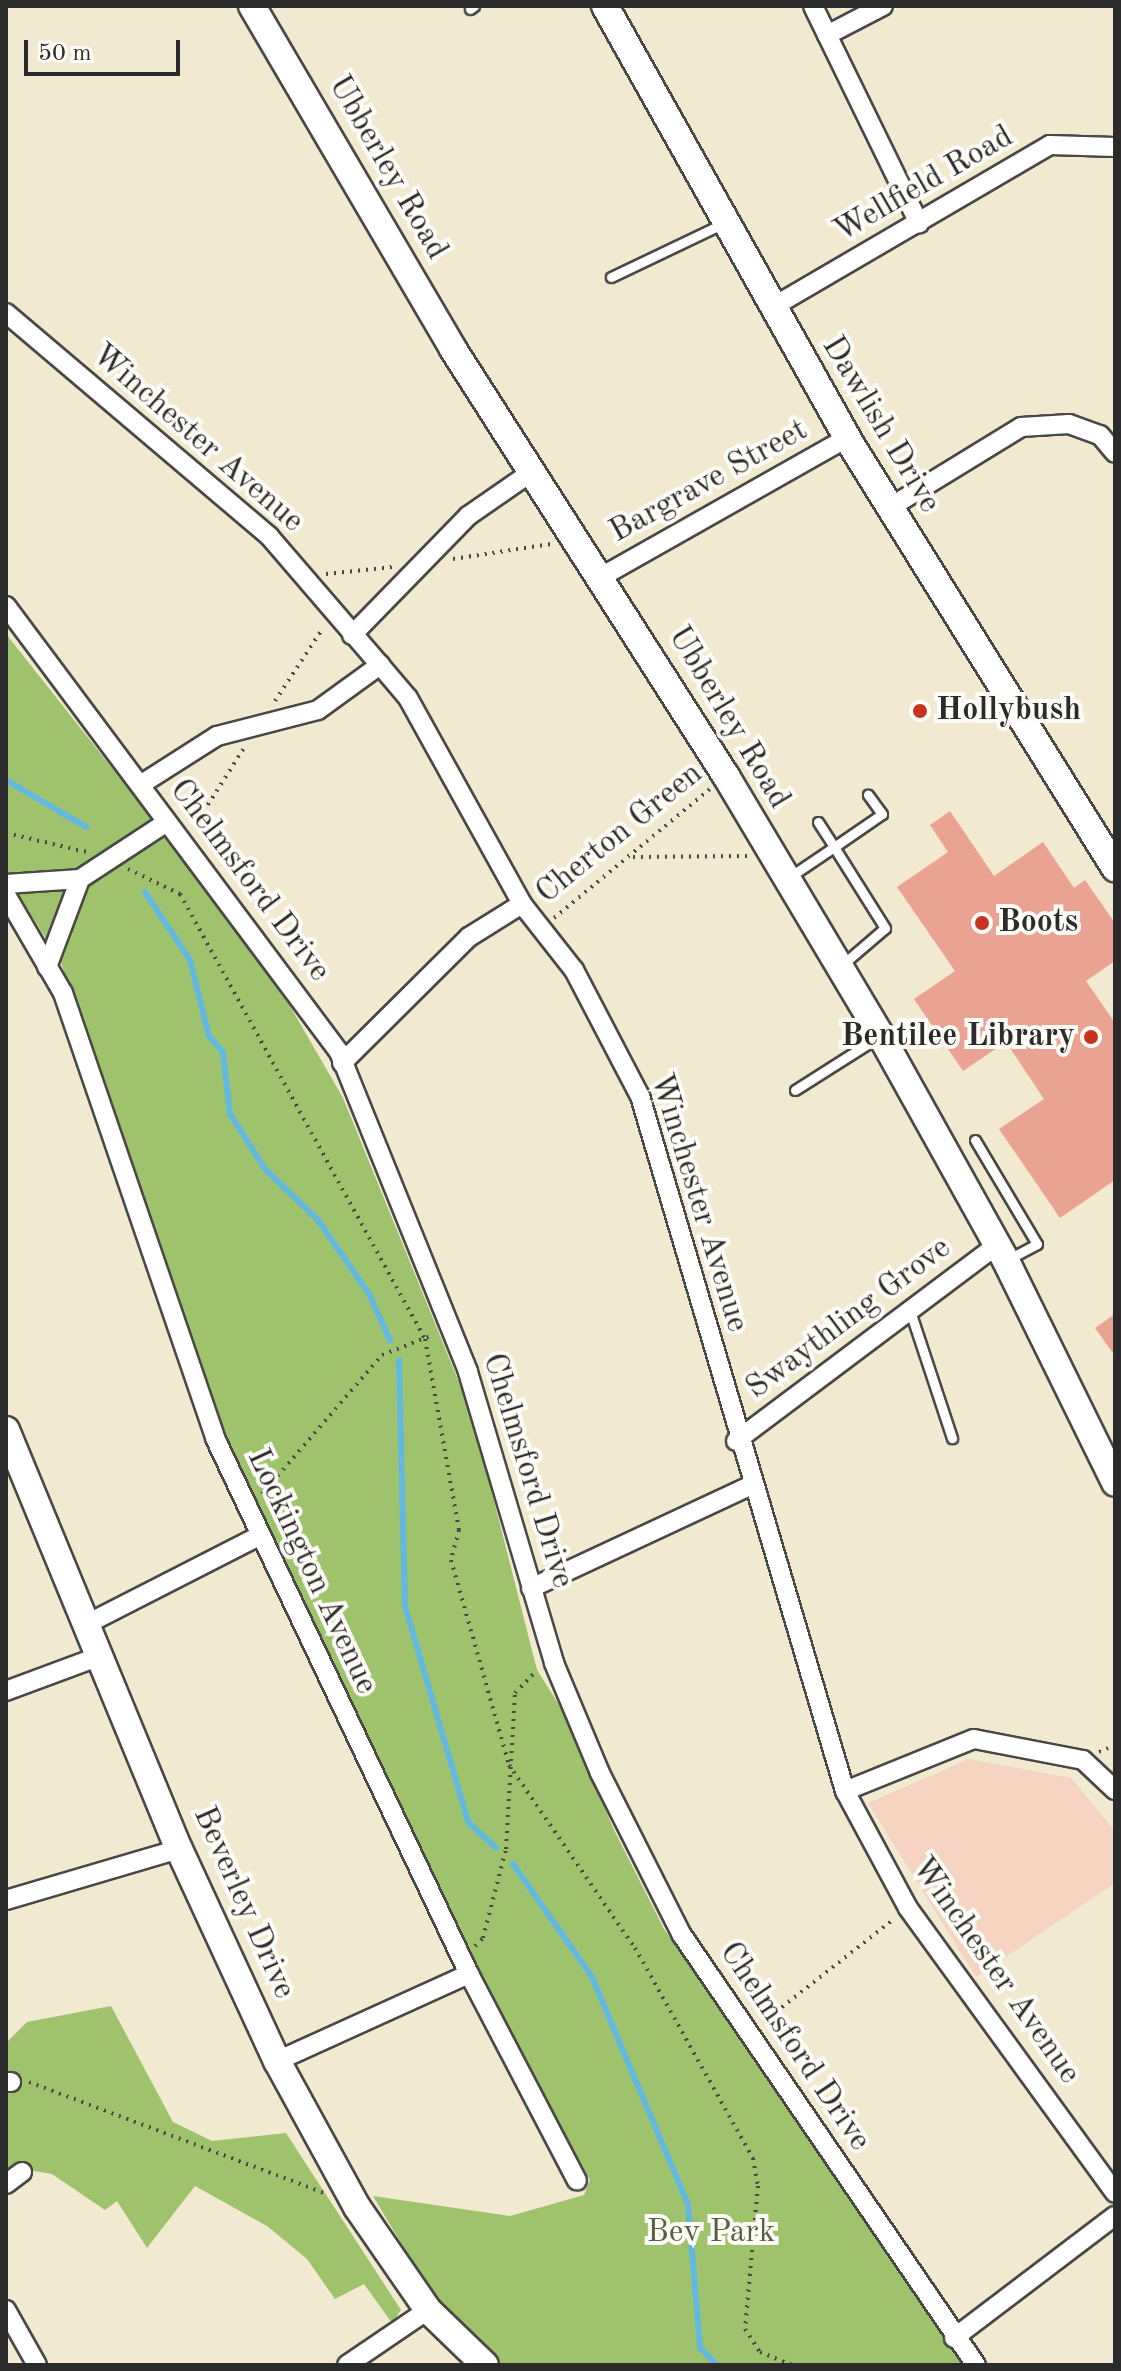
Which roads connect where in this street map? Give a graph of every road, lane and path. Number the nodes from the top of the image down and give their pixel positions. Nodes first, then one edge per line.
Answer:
1 (252, 6) edge
2 (605, 6) edge
3 (813, 6) edge
4 (883, 6) edge
5 (827, 35) junction
6 (1115, 147) edge
7 (726, 222) junction
8 (919, 223) junction
9 (611, 277) dead end
10 (771, 308) junction
11 (6, 313) edge
12 (847, 438) junction
13 (1115, 453) edge
14 (533, 471) junction
15 (889, 508) junction
16 (601, 577) junction
17 (6, 606) edge
18 (352, 635) junction
19 (380, 665) junction
20 (726, 776) junction
21 (140, 785) junction
22 (868, 795) dead end
23 (167, 822) junction
24 (818, 822) dead end
25 (6, 833) edge
26 (834, 847) junction
27 (772, 856) junction
28 (631, 857) junction
29 (108, 862) junction
30 (1115, 868) edge
31 (80, 879) junction
32 (786, 879) junction
33 (6, 884) edge
34 (6, 895) edge
35 (522, 904) junction
36 (542, 926) junction
37 (47, 967) junction
38 (839, 967) junction
39 (881, 1036) junction
40 (342, 1063) junction
41 (795, 1090) dead end
42 (975, 1140) dead end
43 (1002, 1253) junction
44 (910, 1311) junction
45 (450, 1327) junction
46 (425, 1339) junction
47 (6, 1430) edge
48 (952, 1438) dead end
49 (736, 1441) junction
50 (1115, 1483) edge
51 (750, 1486) junction
52 (248, 1509) junction
53 (261, 1535) junction
54 (531, 1588) junction
55 (89, 1623) junction
56 (100, 1656) junction
57 (554, 1663) junction
58 (6, 1691) edge
59 (509, 1765) junction
60 (1115, 1790) edge
61 (845, 1791) junction
62 (179, 1849) junction
63 (6, 1900) edge
64 (908, 1908) junction
65 (466, 1966) junction
66 (748, 2033) junction
67 (277, 2061) junction
68 (8, 2082) edge
69 (22, 2172) dead end
70 (577, 2181) dead end
71 (6, 2184) edge
72 (1115, 2193) edge
73 (357, 2207) junction
74 (1115, 2216) edge
75 (6, 2310) edge
76 (428, 2310) junction
77 (954, 2338) junction
78 (37, 2365) edge
79 (347, 2365) edge
80 (485, 2365) edge
81 (792, 2365) edge
82 (976, 2365) edge

1 - 14 street, Ubberley Road
2 - 7 street, Dawlish Drive
3 - 5 street
4 - 5 street
5 - 8 street
6 - 8 street, Wellfield Road
7 - 9 lane
7 - 10 street, Dawlish Drive
8 - 10 street, Wellfield Road
10 - 12 street, Dawlish Drive
11 - 18 street, Winchester Avenue
12 - 15 street, Dawlish Drive
12 - 16 street, Bargrave Street
13 - 15 street
14 - 16 street, Ubberley Road
14 - 18 street
15 - 30 street, Dawlish Drive
16 - 20 street, Ubberley Road
17 - 21 street, Chelmsford Drive
18 - 19 street, Winchester Avenue
19 - 21 street
19 - 35 street, Winchester Avenue
20 - 27 street, Ubberley Road
20 - 28 path, Cherton Green
21 - 23 street, Chelmsford Drive
22 - 26 lane
23 - 29 street
23 - 40 street, Chelmsford Drive
24 - 26 lane
25 - 29 path
26 - 32 lane
26 - 38 lane
27 - 28 path
27 - 32 street, Ubberley Road
28 - 36 path, Cherton Green
29 - 31 street
29 - 46 path
31 - 33 street
31 - 37 street
32 - 38 street, Ubberley Road
34 - 37 street, Lockington Avenue
35 - 36 street, Winchester Avenue
35 - 40 street
36 - 49 street, Winchester Avenue
37 - 52 street, Lockington Avenue
38 - 39 street, Ubberley Road
39 - 41 lane
39 - 43 street, Ubberley Road
40 - 45 street, Chelmsford Drive
42 - 43 lane
43 - 44 street, Swaythling Grove
43 - 50 street, Ubberley Road
44 - 48 lane
44 - 49 street, Swaythling Grove
45 - 46 path
45 - 54 street, Chelmsford Drive
46 - 52 path
46 - 59 path
47 - 55 street, Beverley Drive
49 - 51 street, Winchester Avenue
51 - 54 street
51 - 61 street, Winchester Avenue
52 - 53 street, Lockington Avenue
53 - 55 street
53 - 65 street, Lockington Avenue
54 - 57 street, Chelmsford Drive
55 - 56 street, Beverley Drive
56 - 58 street
56 - 62 street, Beverley Drive
57 - 59 path
57 - 66 street, Chelmsford Drive
59 - 65 path
59 - 81 path
60 - 61 street
61 - 64 street, Winchester Avenue
62 - 63 street
62 - 67 street, Beverley Drive
64 - 66 path
64 - 72 street, Winchester Avenue
65 - 67 street
65 - 70 street, Lockington Avenue
66 - 77 street, Chelmsford Drive
67 - 73 street, Beverley Drive
68 - 73 path
69 - 71 street
73 - 76 street, Beverley Drive
74 - 77 street
75 - 78 street
76 - 79 street
76 - 80 street, Beverley Drive
77 - 82 street, Chelmsford Drive

